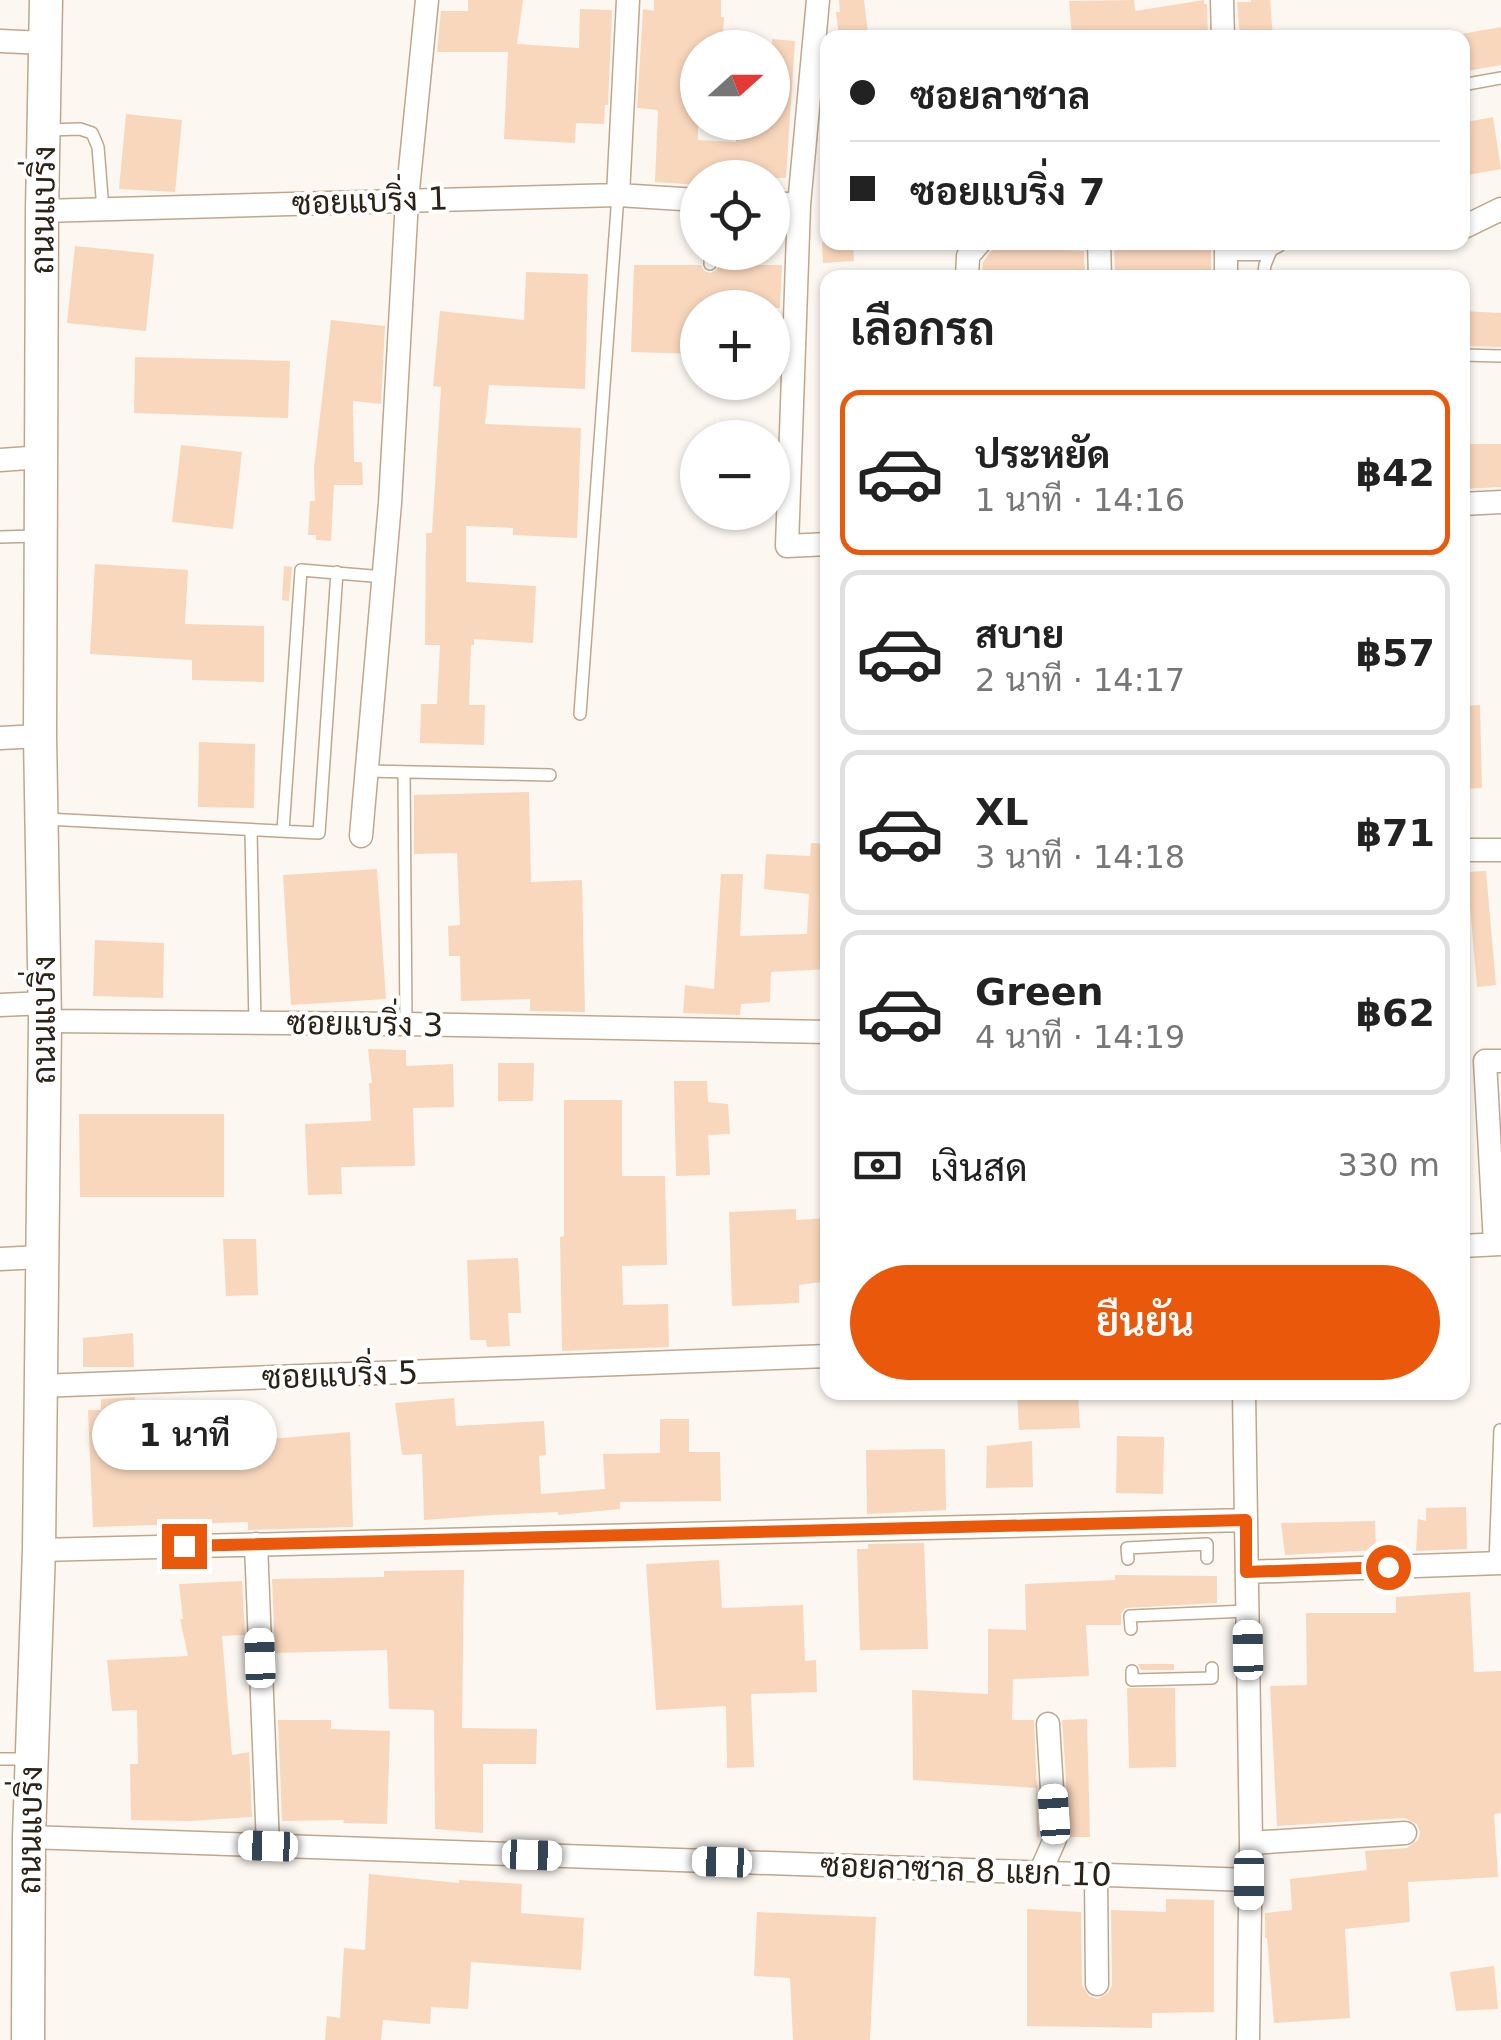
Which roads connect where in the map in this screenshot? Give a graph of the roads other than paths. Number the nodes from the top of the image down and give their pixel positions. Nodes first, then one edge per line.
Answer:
1 (46, 0) edge
2 (428, 0) edge
3 (628, 0) edge
4 (818, 0) edge
5 (1222, 0) edge
6 (1222, 30) edge
7 (0, 41) edge
8 (45, 42) junction
9 (1501, 78) edge
10 (1470, 84) edge
11 (44, 130) junction
12 (618, 195) junction
13 (680, 199) edge
14 (407, 200) junction
15 (790, 204) edge
16 (800, 204) junction
17 (103, 210) junction
18 (1501, 210) edge
19 (42, 211) junction
20 (1470, 224) edge
21 (1470, 355) edge
22 (1501, 356) edge
23 (42, 457) junction
24 (0, 460) edge
25 (1501, 502) edge
26 (1470, 504) edge
27 (42, 536) junction
28 (0, 537) edge
29 (820, 544) edge
30 (336, 572) junction
31 (384, 577) junction
32 (580, 714) dead end
33 (40, 736) junction
34 (0, 738) edge
35 (366, 771) junction
36 (404, 772) junction
37 (550, 775) dead end
38 (41, 819) junction
39 (283, 830) junction
40 (251, 831) junction
41 (361, 836) dead end
42 (1470, 850) edge
43 (1501, 850) edge
44 (0, 1005) edge
45 (45, 1012) junction
46 (255, 1023) junction
47 (406, 1024) junction
48 (820, 1032) edge
49 (1501, 1061) edge
50 (1498, 1244) edge
51 (1470, 1246) edge
52 (40, 1258) junction
53 (0, 1259) edge
54 (820, 1356) edge
55 (39, 1386) junction
56 (1244, 1400) edge
57 (1500, 1430) edge
58 (1246, 1520) junction
59 (256, 1544) junction
60 (38, 1550) junction
61 (1207, 1558) dead end
62 (1128, 1559) dead end
63 (1498, 1563) edge
64 (1246, 1572) junction
65 (1247, 1611) junction
66 (1130, 1629) dead end
67 (1212, 1668) dead end
68 (1132, 1671) dead end
69 (1048, 1724) dead end
70 (16, 1759) edge
71 (1405, 1833) dead end
72 (29, 1837) junction
73 (1251, 1843) junction
74 (268, 1846) junction
75 (1040, 1873) junction
76 (1096, 1875) junction
77 (1249, 1880) junction
78 (1097, 1984) dead end
79 (28, 2040) edge
80 (1248, 2040) edge

1 - 8 main road, ถนนแบริ่ง
2 - 14 street
3 - 12 street
4 - 16 street
5 - 6 street
7 - 8 street
8 - 11 main road, ถนนแบริ่ง
9 - 10 lane
11 - 17 lane
11 - 19 main road, ถนนแบริ่ง
12 - 13 street, ซอยแบริ่ง 1
12 - 14 street, ซอยแบริ่ง 1
12 - 32 lane
14 - 17 street, ซอยแบริ่ง 1
14 - 31 street
15 - 16 street
16 - 29 street
17 - 19 street, ซอยแบริ่ง 1
18 - 20 street
19 - 23 main road, ถนนแบริ่ง
21 - 22 lane
23 - 24 street
23 - 27 main road, ถนนแบริ่ง
25 - 26 street
27 - 28 lane
27 - 33 main road, ถนนแบริ่ง
30 - 31 lane
30 - 39 lane
30 - 39 lane
31 - 35 street
33 - 34 street
33 - 38 main road, ถนนแบริ่ง
35 - 36 lane
35 - 41 street
36 - 37 lane
36 - 47 lane
38 - 40 lane
38 - 45 main road, ถนนแบริ่ง
39 - 40 lane
40 - 46 lane
42 - 43 street
44 - 45 street, ซอยแบริ่ง 3
45 - 46 street, ซอยแบริ่ง 3
45 - 52 main road, ถนนแบริ่ง
46 - 47 street, ซอยแบริ่ง 3
47 - 48 street, ซอยแบริ่ง 3
49 - 50 street
50 - 51 street
52 - 53 street
52 - 55 main road, ถนนแบริ่ง
54 - 55 street, ซอยแบริ่ง 5
55 - 60 main road, ถนนแบริ่ง
56 - 58 street
57 - 63 lane
58 - 59 street
58 - 64 street
59 - 60 street
59 - 74 street
60 - 70 main road, ถนนแบริ่ง
61 - 62 lane
63 - 64 street
64 - 65 street
65 - 66 lane
65 - 73 street
67 - 68 lane
69 - 75 street
70 - 72 main road, ถนนแบริ่ง
71 - 73 street
72 - 74 street, ซอยลาซาล 8 แยก 10
72 - 79 main road, ถนนแบริ่ง
73 - 77 street
74 - 75 street, ซอยลาซาล 8 แยก 10
75 - 76 street, ซอยลาซาล 8 แยก 10
76 - 77 street, ซอยลาซาล 8 แยก 10
76 - 78 street
77 - 80 street

